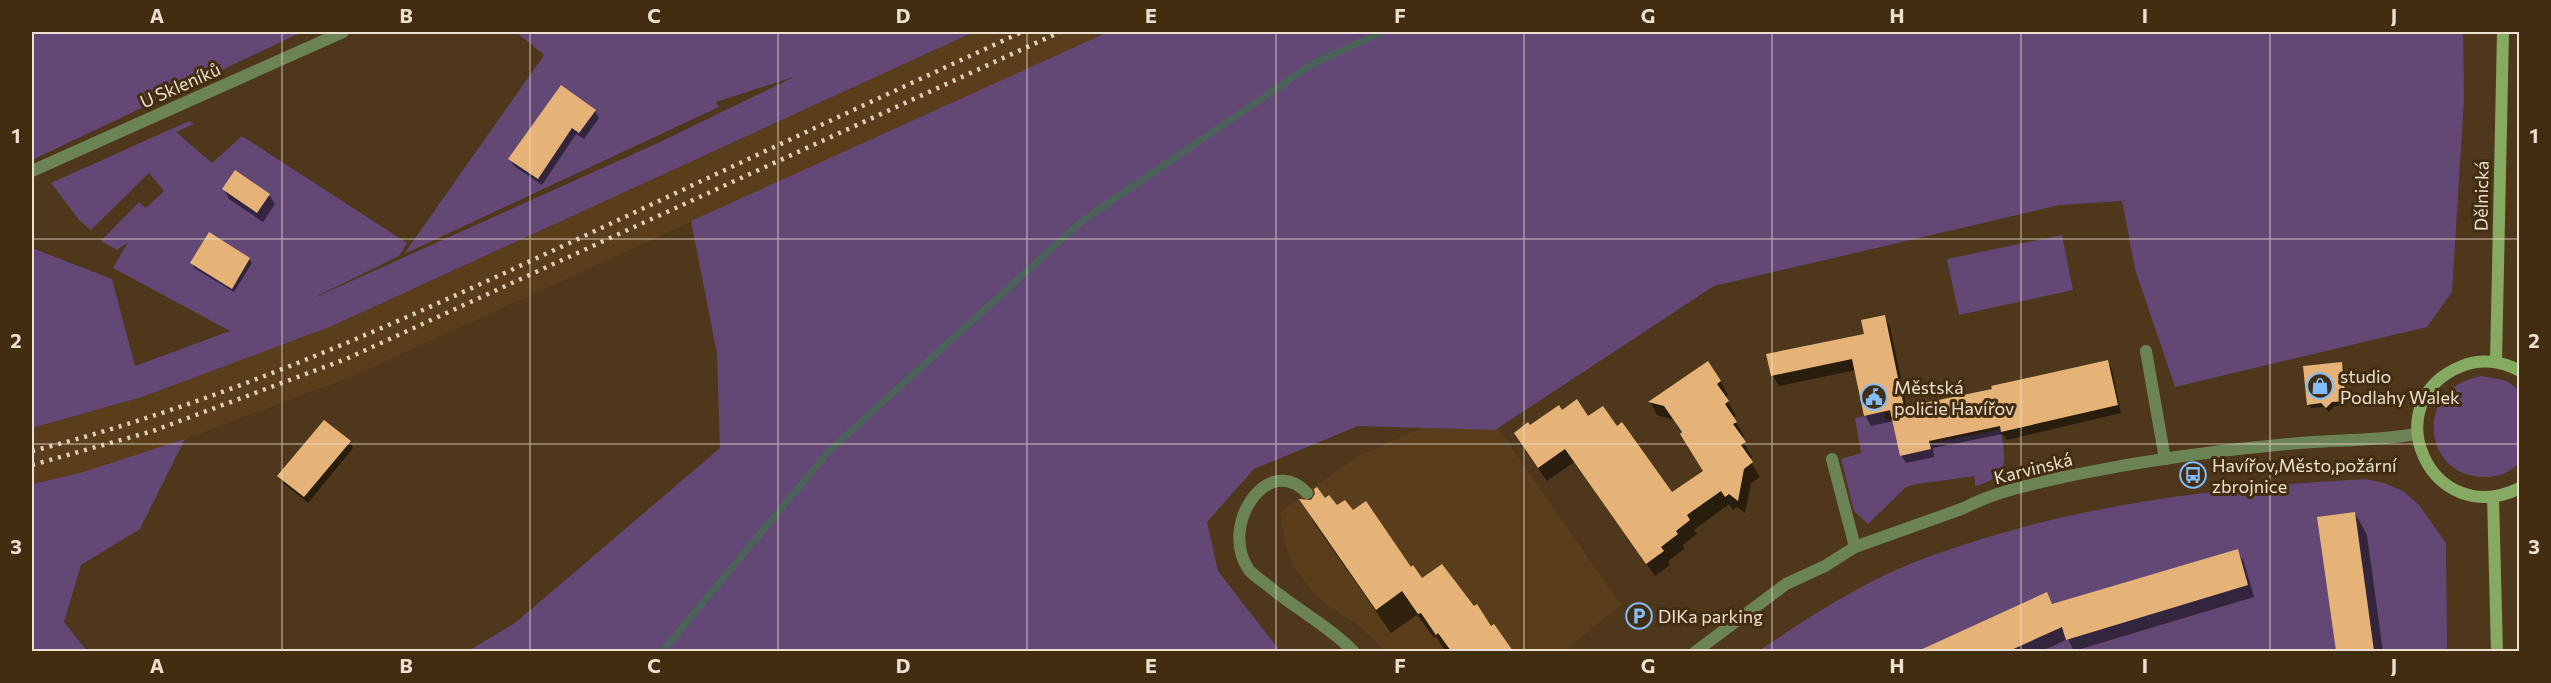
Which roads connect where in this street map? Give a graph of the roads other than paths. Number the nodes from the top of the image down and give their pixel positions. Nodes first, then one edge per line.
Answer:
1 (343, 32) edge
2 (2503, 32) edge
3 (32, 171) edge
4 (2146, 351) dead end
5 (2496, 362) junction
6 (2520, 371) edge
7 (2417, 434) junction
8 (1832, 459) dead end
9 (2165, 459) junction
10 (2520, 488) edge
11 (1307, 493) dead end
12 (2493, 497) junction
13 (1855, 547) junction
14 (1354, 651) edge
15 (1695, 651) edge
16 (2497, 651) edge

1 - 3 street, U Skleníků
2 - 5 street, Dělnická
4 - 9 street
5 - 6 street
5 - 7 street
7 - 9 street, Karvinská
7 - 12 street
8 - 13 street
9 - 13 street, Karvinská
10 - 12 street
11 - 14 street
12 - 16 street
13 - 15 street, Karvinská

